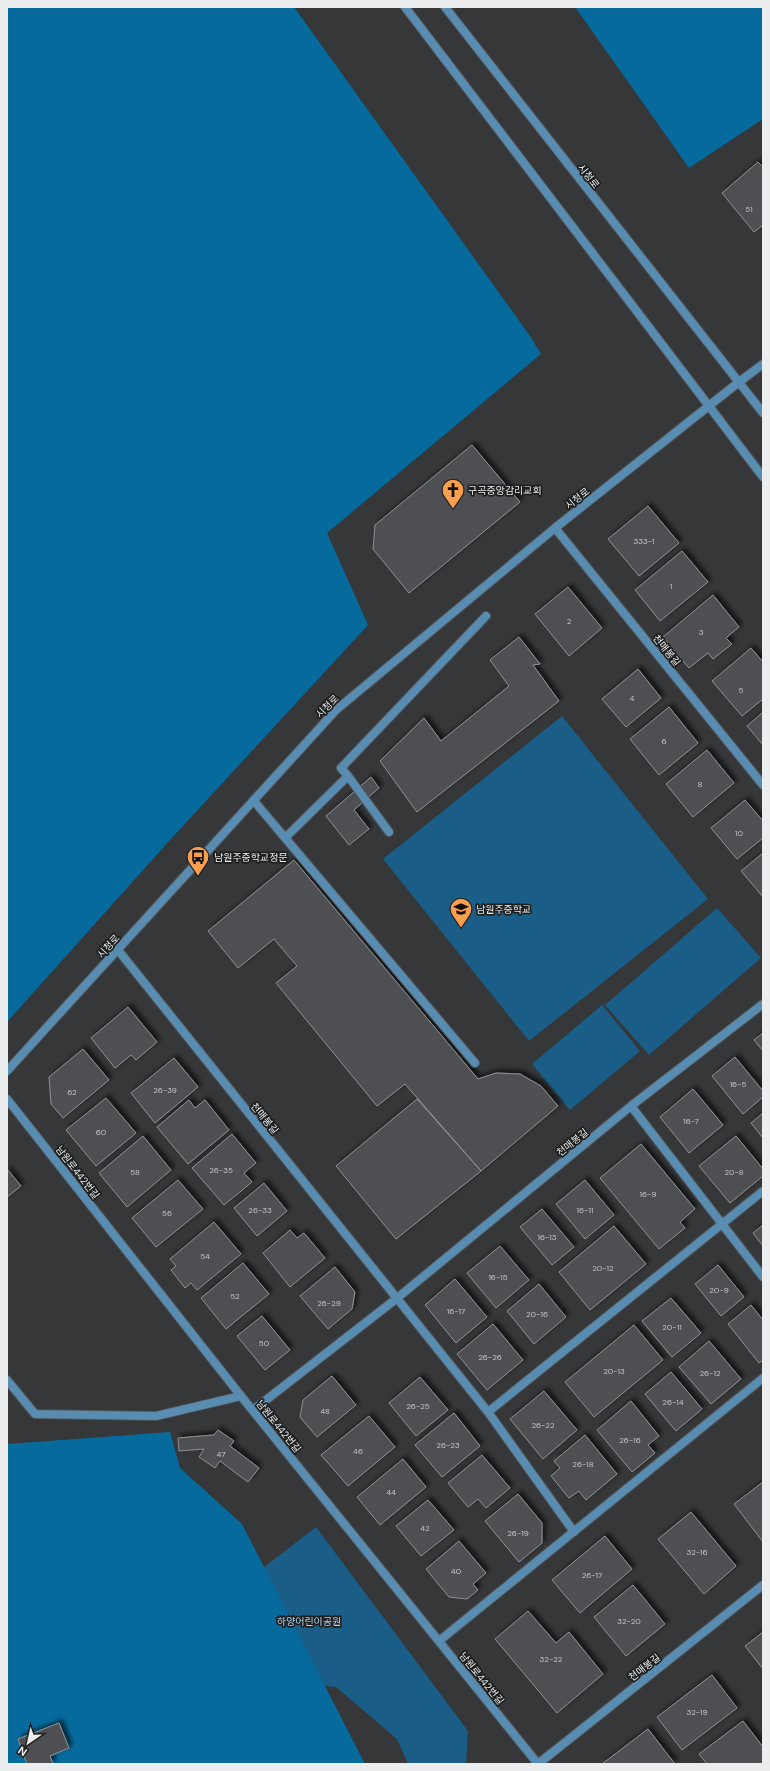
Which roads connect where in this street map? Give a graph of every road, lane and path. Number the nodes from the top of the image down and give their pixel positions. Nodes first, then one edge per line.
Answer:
1 (405, 7) edge
2 (446, 7) edge
3 (763, 364) edge
4 (739, 382) junction
5 (709, 407) junction
6 (763, 413) edge
7 (763, 477) edge
8 (555, 528) junction
9 (486, 616) dead end
10 (348, 776) junction
11 (763, 785) edge
12 (254, 801) junction
13 (389, 832) dead end
14 (285, 838) junction
15 (118, 950) junction
16 (763, 1004) edge
17 (475, 1063) dead end
18 (7, 1071) edge
19 (7, 1099) edge
20 (631, 1106) junction
21 (763, 1191) edge
22 (721, 1224) junction
23 (763, 1277) edge
24 (396, 1299) junction
25 (763, 1378) edge
26 (7, 1380) edge
27 (241, 1396) junction
28 (253, 1410) junction
29 (488, 1412) junction
30 (574, 1532) junction
31 (763, 1585) edge
32 (439, 1641) junction
33 (538, 1764) edge

1 - 5 street
2 - 4 street, 시청로
3 - 4 street, 시청로
4 - 5 street, 시청로
4 - 6 street, 시청로
5 - 7 street
5 - 8 street, 시청로
8 - 11 street, 천매봉길
8 - 12 street, 시청로
9 - 10 street
10 - 13 street
10 - 14 street
12 - 14 street
12 - 15 street, 시청로
14 - 17 street
15 - 18 street, 시청로
15 - 24 street, 천매봉길
16 - 20 street, 천매봉길
19 - 27 street, 남원로442번길
20 - 22 street
20 - 24 street, 천매봉길
21 - 22 street
22 - 23 street
22 - 29 street
24 - 28 street, 천매봉길
24 - 29 street, 천매봉길
25 - 30 street
26 - 27 street
27 - 28 street, 남원로442번길
28 - 32 street, 남원로442번길
29 - 30 street, 천매봉길
30 - 32 street
31 - 33 street, 천매봉길
32 - 33 street, 남원로442번길

